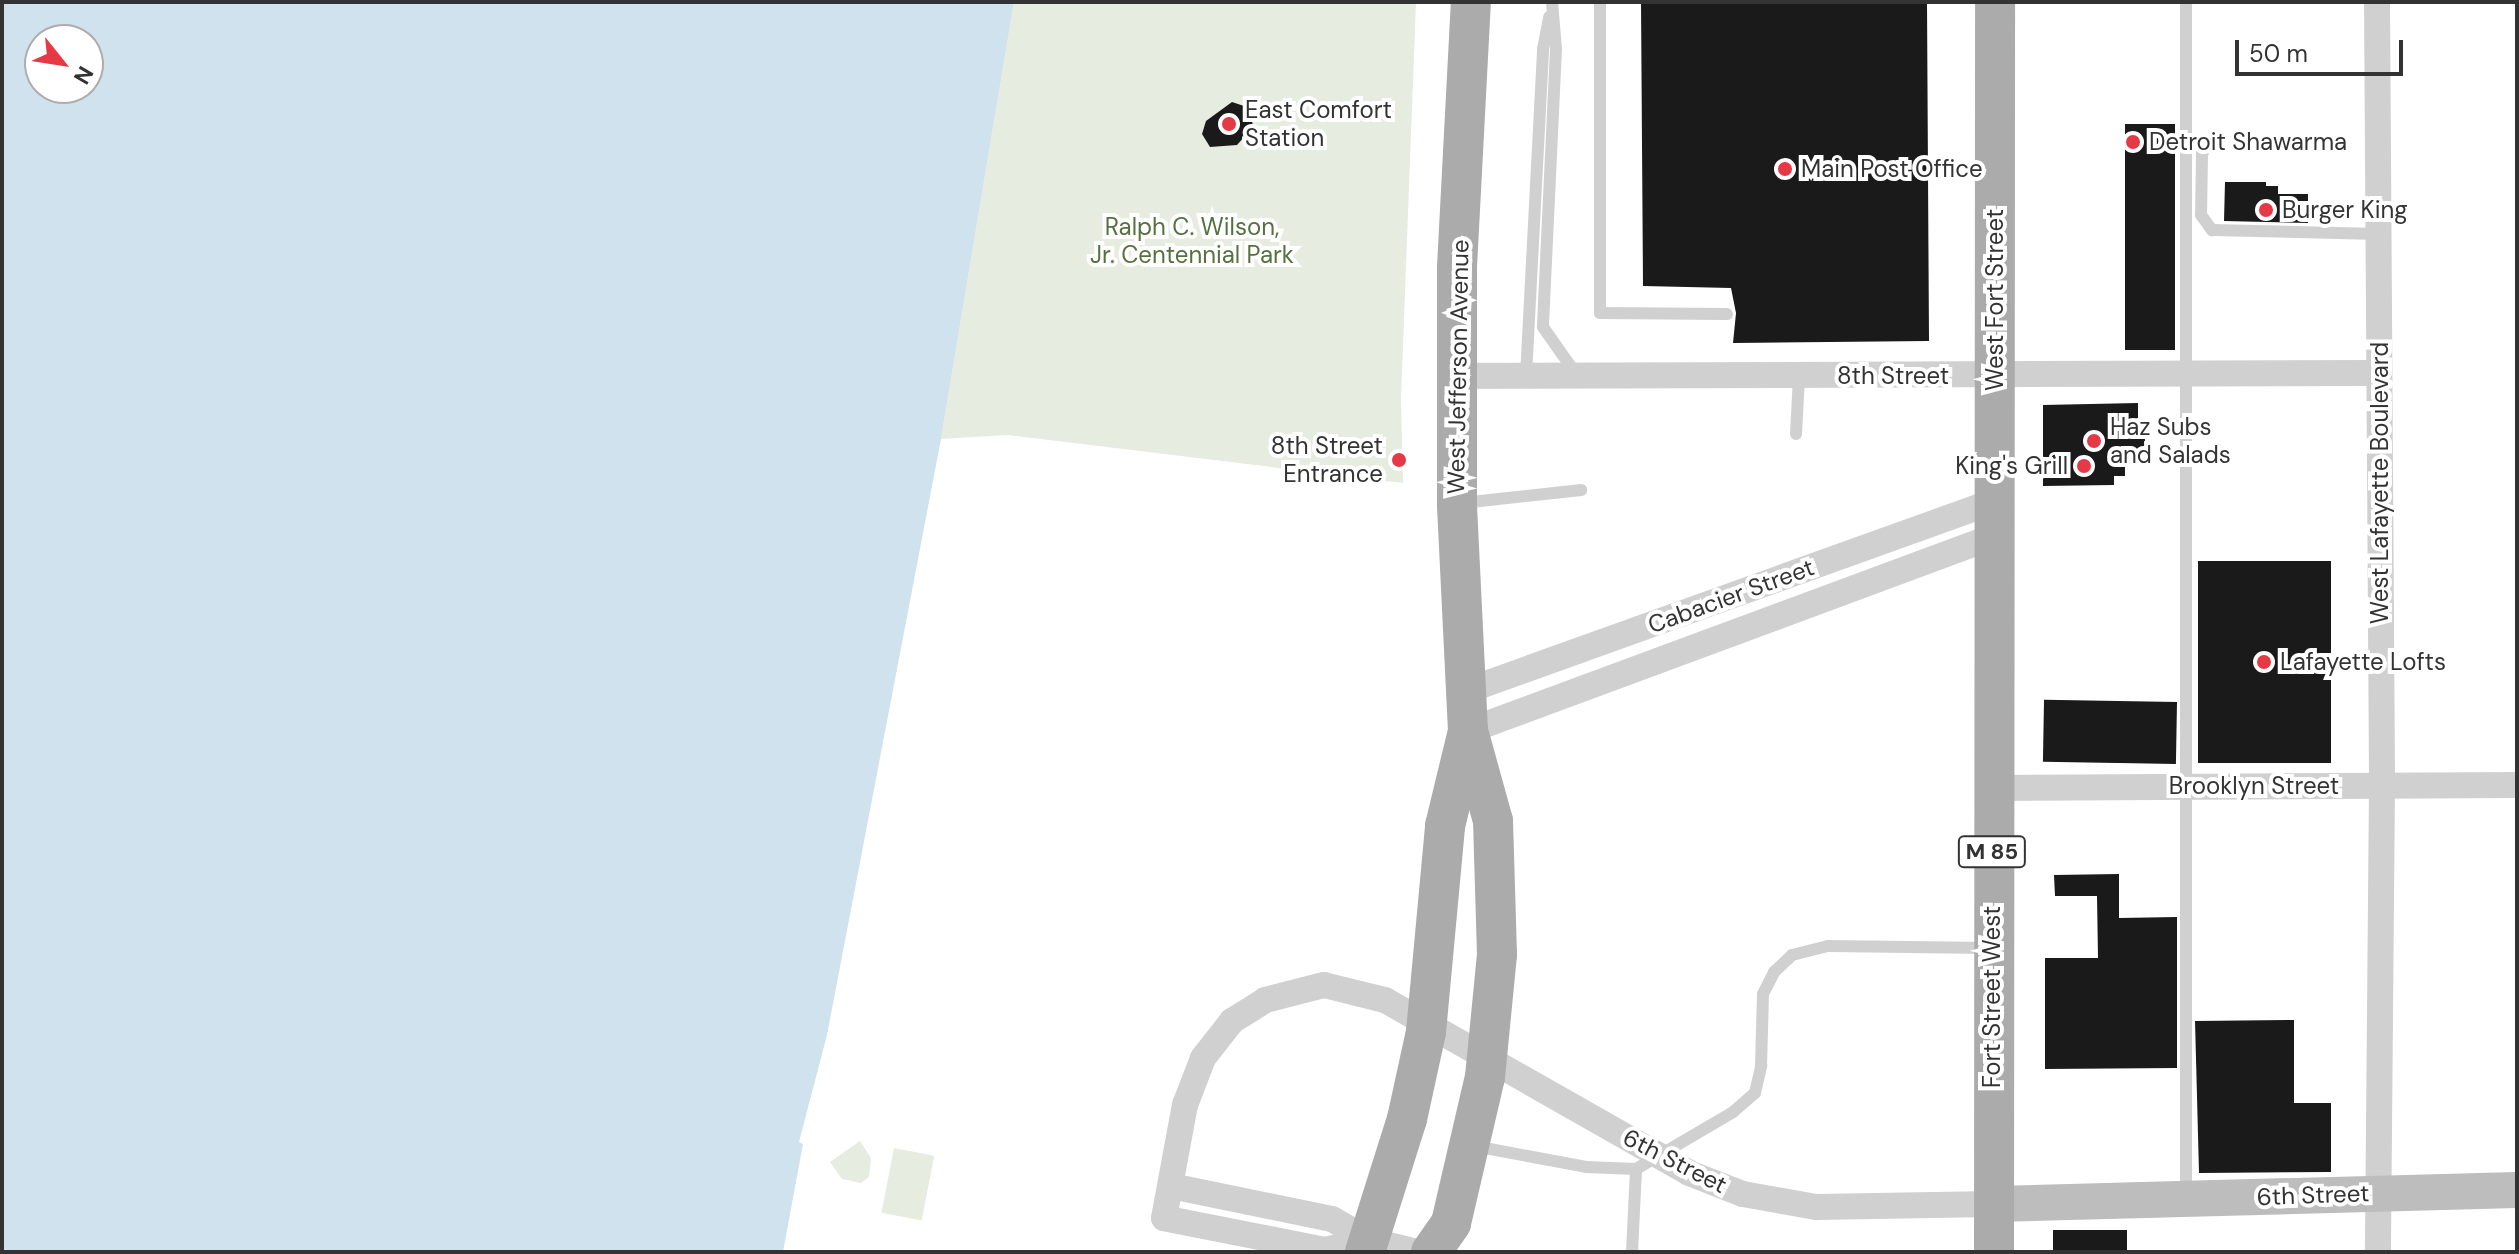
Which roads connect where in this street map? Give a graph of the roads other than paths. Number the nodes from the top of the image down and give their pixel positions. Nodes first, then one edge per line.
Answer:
1 (1471, 2) edge
2 (1552, 2) edge
3 (1600, 2) edge
4 (1995, 2) edge
5 (2186, 2) edge
6 (2377, 2) edge
7 (2210, 141) dead end
8 (2379, 234) junction
9 (1727, 314) dead end
10 (2379, 373) junction
11 (1995, 374) junction
12 (2187, 374) junction
13 (1455, 376) junction
14 (1526, 376) junction
15 (1578, 376) junction
16 (1799, 377) junction
17 (1796, 434) dead end
18 (1581, 490) dead end
19 (1457, 504) junction
20 (1995, 519) junction
21 (1466, 691) junction
22 (1468, 731) junction
23 (2382, 785) junction
24 (2517, 785) edge
25 (2186, 786) junction
26 (1991, 788) junction
27 (1992, 948) junction
28 (1426, 1032) junction
29 (1468, 1145) junction
30 (1636, 1169) junction
31 (1171, 1186) junction
32 (2517, 1190) edge
33 (2378, 1193) junction
34 (1456, 1195) junction
35 (2186, 1199) junction
36 (1993, 1204) junction
37 (1367, 1246) edge
38 (1417, 1252) edge
39 (1431, 1252) edge
40 (1632, 1252) edge
41 (1994, 1252) edge
42 (2378, 1252) edge

1 - 13 main road, West Jefferson Avenue
2 - 14 lane
2 - 15 lane
3 - 9 lane
4 - 11 main road, West Fort Street / M 85
5 - 12 lane
6 - 8 street, West Lafayette Boulevard
7 - 8 lane
8 - 10 street, West Lafayette Boulevard
10 - 12 street, 8th Street
10 - 23 street, West Lafayette Boulevard
11 - 12 street, 8th Street
11 - 16 street, 8th Street
11 - 20 main road, West Fort Street / M 85
12 - 25 lane
13 - 14 street, 8th Street
13 - 19 main road, West Jefferson Avenue
14 - 15 street, 8th Street
15 - 16 street, 8th Street
16 - 17 lane
18 - 19 lane
19 - 21 main road, West Jefferson Avenue
20 - 21 street, Cabacier Street
20 - 22 street, Cabacier Street
20 - 26 main road, Fort Street West / M 85
21 - 22 main road, West Jefferson Avenue
22 - 28 main road, West Jefferson Avenue
22 - 29 main road, West Jefferson Avenue
23 - 24 street, Brooklyn Street
23 - 25 street, Brooklyn Street
23 - 33 street, West Lafayette Boulevard
25 - 26 street, Brooklyn Street
25 - 35 lane
26 - 27 main road, Fort Street West / M 85
27 - 30 lane
27 - 36 main road, Fort Street West / M 85
28 - 34 main road
28 - 37 main road, West Jefferson Avenue
29 - 30 lane
29 - 34 main road, West Jefferson Avenue
30 - 40 lane
31 - 36 street, 6th Street
31 - 37 street
31 - 37 street, 6th Street
32 - 33 street, 6th Street
33 - 35 street, 6th Street
33 - 42 street, West Lafayette Boulevard
34 - 39 main road, West Jefferson Avenue
35 - 36 street, 6th Street
36 - 41 main road, Fort Street West / M 85
37 - 38 street

